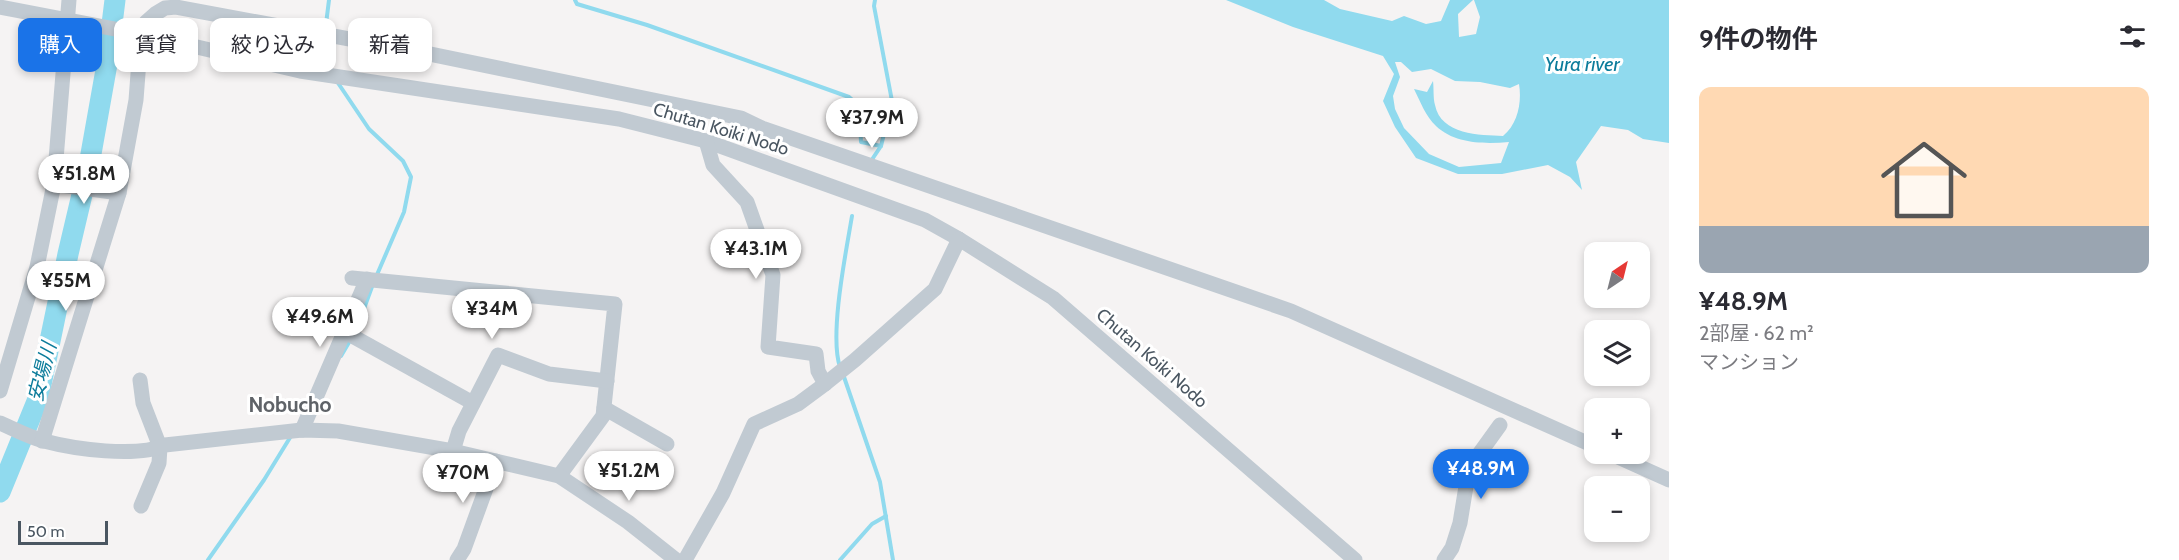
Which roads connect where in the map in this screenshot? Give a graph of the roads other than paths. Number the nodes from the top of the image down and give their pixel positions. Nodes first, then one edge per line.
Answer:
1 (69, 0) edge
2 (0, 7) edge
3 (57, 18) edge
4 (72, 18) edge
5 (150, 18) edge
6 (198, 47) edge
7 (67, 72) edge
8 (137, 72) edge
9 (706, 141) junction
10 (54, 184) junction
11 (119, 194) junction
12 (959, 238) junction
13 (345, 332) junction
14 (140, 380) dead end
15 (607, 381) junction
16 (829, 381) junction
17 (0, 391) edge
18 (473, 403) junction
19 (604, 408) junction
20 (0, 423) edge
21 (1500, 425) dead end
22 (303, 430) junction
23 (39, 439) junction
24 (1584, 442) edge
25 (667, 444) dead end
26 (160, 447) junction
27 (453, 451) junction
28 (496, 461) junction
29 (1633, 464) edge
30 (559, 476) junction
31 (1669, 480) edge
32 (141, 506) dead end
33 (457, 560) edge
34 (676, 560) edge
35 (685, 560) edge
36 (1355, 560) edge
37 (1444, 560) edge

1 - 4 street
2 - 3 street, Chutan Koiki Nodo
5 - 24 street
6 - 9 street, Chutan Koiki Nodo
7 - 10 street
8 - 11 street
9 - 12 street, Chutan Koiki Nodo
9 - 16 street
10 - 11 street
10 - 17 street
11 - 23 street
12 - 16 street
12 - 36 street, Chutan Koiki Nodo
13 - 15 street
13 - 18 street
13 - 22 street
14 - 26 street
15 - 18 street
15 - 19 street
16 - 35 street
18 - 27 street
19 - 25 street
19 - 30 street
20 - 23 street
21 - 37 street
22 - 26 street
22 - 27 street
23 - 26 street
26 - 32 street
27 - 28 street
28 - 30 street
28 - 33 street
29 - 31 street
30 - 34 street

